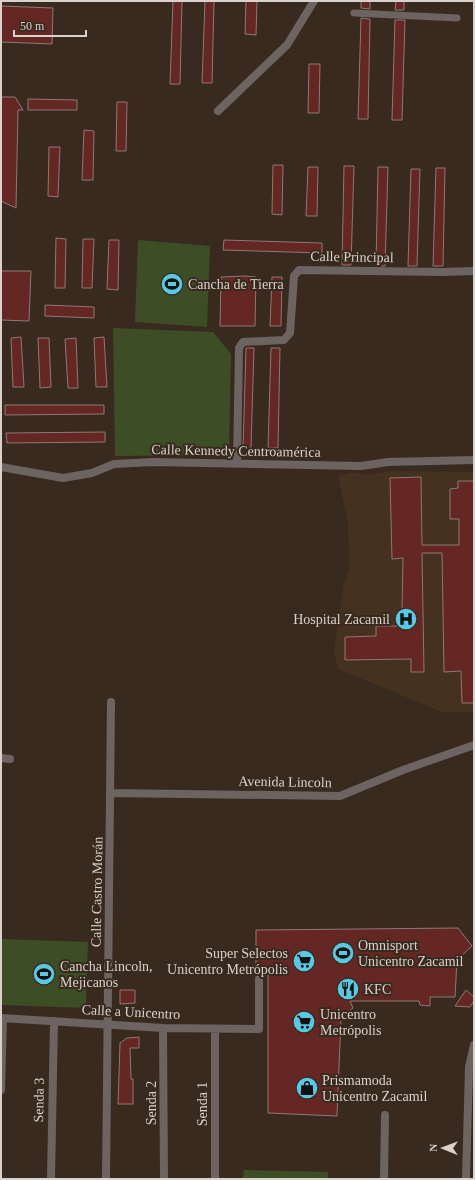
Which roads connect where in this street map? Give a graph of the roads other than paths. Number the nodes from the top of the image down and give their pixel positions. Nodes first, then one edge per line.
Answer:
1 (314, 1) edge
2 (354, 13) dead end
3 (457, 18) dead end
4 (218, 111) dead end
5 (474, 271) edge
6 (474, 460) edge
7 (237, 462) junction
8 (1, 467) edge
9 (111, 702) dead end
10 (474, 745) edge
11 (1, 758) edge
12 (10, 759) dead end
13 (111, 793) junction
14 (259, 979) dead end
15 (2, 1018) edge
16 (54, 1021) junction
17 (108, 1024) junction
18 (163, 1028) junction
19 (215, 1029) junction
20 (474, 1045) edge
21 (472, 1058) edge
22 (1, 1090) edge
23 (385, 1115) dead end
24 (470, 1126) edge
25 (51, 1179) edge
26 (106, 1179) edge
27 (164, 1179) edge
28 (215, 1179) edge
29 (384, 1179) edge
30 (466, 1179) edge

1 - 4 street
2 - 3 street
5 - 7 street, Calle Principal
6 - 7 street, Calle Kennedy Centroamérica
7 - 8 street, Calle Kennedy Centroamérica
9 - 13 street, Calle Castro Morán
10 - 13 street, Avenida Lincoln
11 - 12 street
13 - 17 street, Calle Castro Morán
14 - 19 street, Calle a Unicentro
15 - 16 street, Calle a Unicentro
15 - 22 street
16 - 17 street, Calle a Unicentro
16 - 25 street, Senda 3
17 - 18 street, Calle a Unicentro
17 - 26 street, Calle Castro Morán
18 - 19 street, Calle a Unicentro
18 - 27 street, Senda 2
19 - 28 street, Senda 1
20 - 21 street
21 - 24 street
23 - 29 street
24 - 30 street

